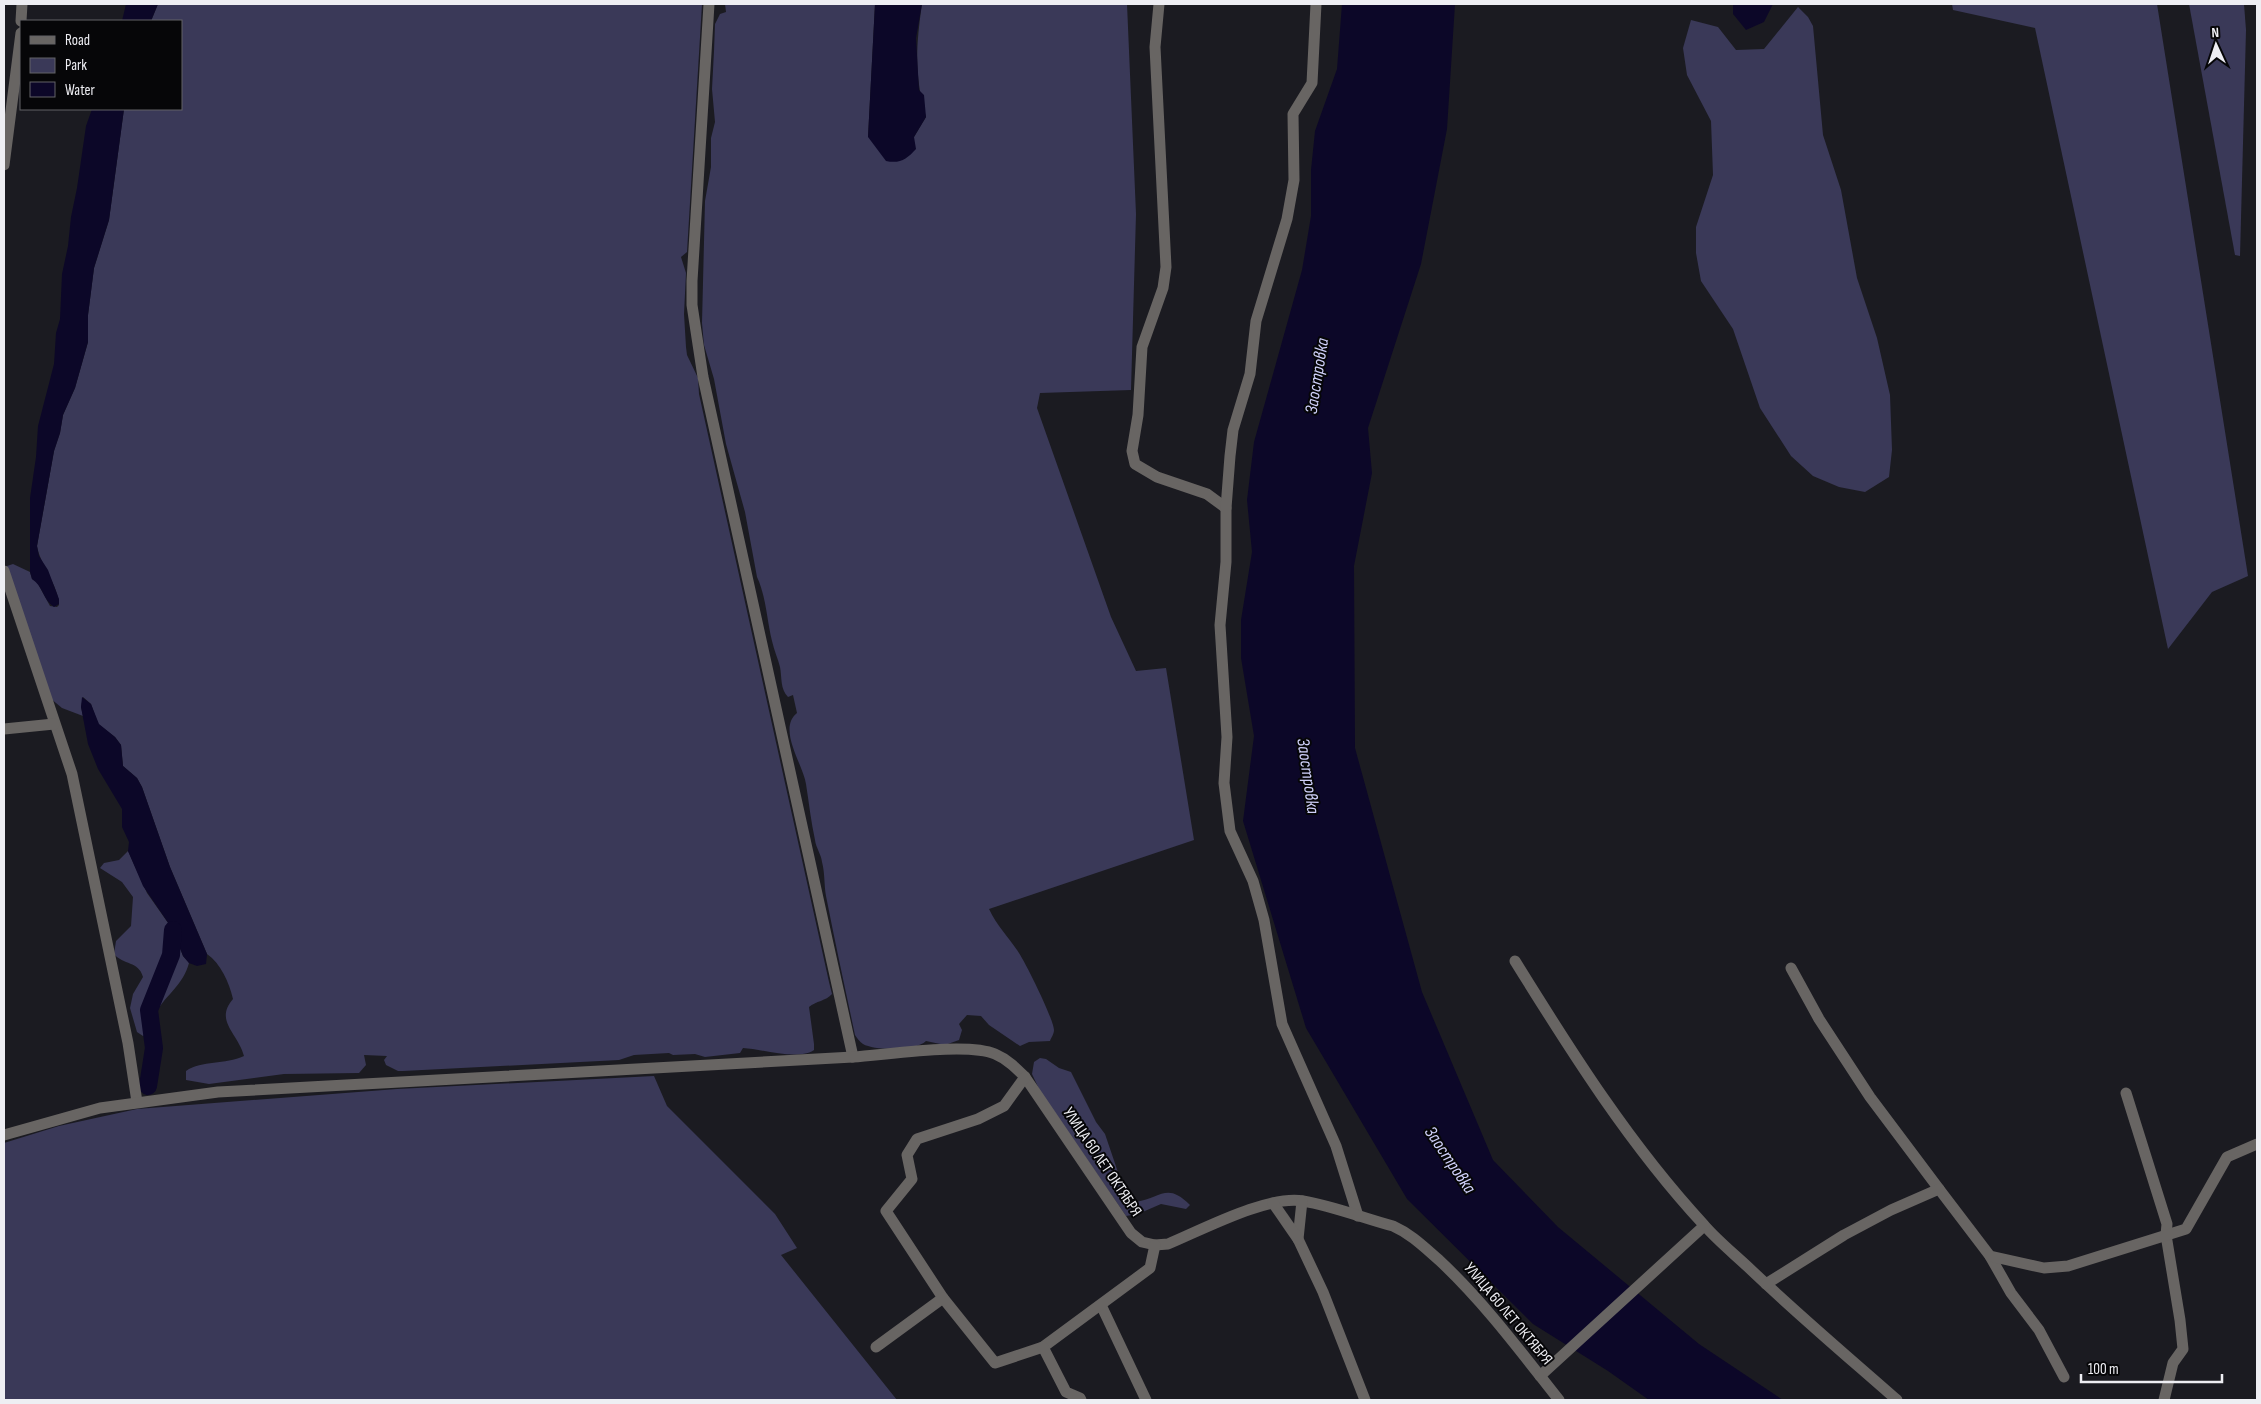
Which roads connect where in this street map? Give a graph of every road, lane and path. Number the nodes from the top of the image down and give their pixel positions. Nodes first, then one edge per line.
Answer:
1 (22, 4) edge
2 (708, 4) edge
3 (1159, 4) edge
4 (1316, 4) edge
5 (22, 20) edge
6 (20, 41) edge
7 (4, 165) edge
8 (1226, 508) junction
9 (4, 571) edge
10 (54, 724) junction
11 (4, 729) edge
12 (1515, 961) dead end
13 (1791, 968) dead end
14 (853, 1058) junction
15 (1025, 1077) junction
16 (2126, 1093) dead end
17 (137, 1102) junction
18 (4, 1136) edge
19 (2257, 1144) edge
20 (1939, 1189) junction
21 (1302, 1201) junction
22 (1274, 1203) junction
23 (1358, 1216) junction
24 (1704, 1226) junction
25 (2166, 1235) junction
26 (1298, 1239) junction
27 (1155, 1245) junction
28 (1990, 1256) junction
29 (1766, 1284) junction
30 (943, 1298) junction
31 (1100, 1305) junction
32 (876, 1346) dead end
33 (1043, 1347) junction
34 (1540, 1376) junction
35 (2064, 1377) dead end
36 (1081, 1400) edge
37 (1146, 1400) edge
38 (1365, 1400) edge
39 (1559, 1400) edge
40 (1897, 1400) edge
41 (2164, 1400) edge

1 - 5 street
2 - 14 street
3 - 8 street
4 - 8 street
6 - 7 street
8 - 23 street
9 - 10 street
10 - 11 street
10 - 17 street
12 - 24 street
13 - 20 street
14 - 15 street, УЛИЦА 60 ЛЕТ ОКТЯБРЯ
14 - 17 street, УЛИЦА 60 ЛЕТ ОКТЯБРЯ
15 - 27 street, УЛИЦА 60 ЛЕТ ОКТЯБРЯ
15 - 30 street
16 - 25 street
17 - 18 street, УЛИЦА 60 ЛЕТ ОКТЯБРЯ
19 - 25 street
20 - 28 street
20 - 29 street
21 - 22 street, УЛИЦА 60 ЛЕТ ОКТЯБРЯ
21 - 23 street, УЛИЦА 60 ЛЕТ ОКТЯБРЯ
21 - 26 street
22 - 26 street
22 - 27 street, УЛИЦА 60 ЛЕТ ОКТЯБРЯ
23 - 34 street, УЛИЦА 60 ЛЕТ ОКТЯБРЯ
24 - 29 street
24 - 34 street
25 - 28 street
25 - 41 street
26 - 38 street
27 - 31 street
28 - 35 street
29 - 40 street
30 - 32 street
30 - 33 street
31 - 33 street
31 - 37 street
33 - 36 street
34 - 39 street, УЛИЦА 60 ЛЕТ ОКТЯБРЯ

